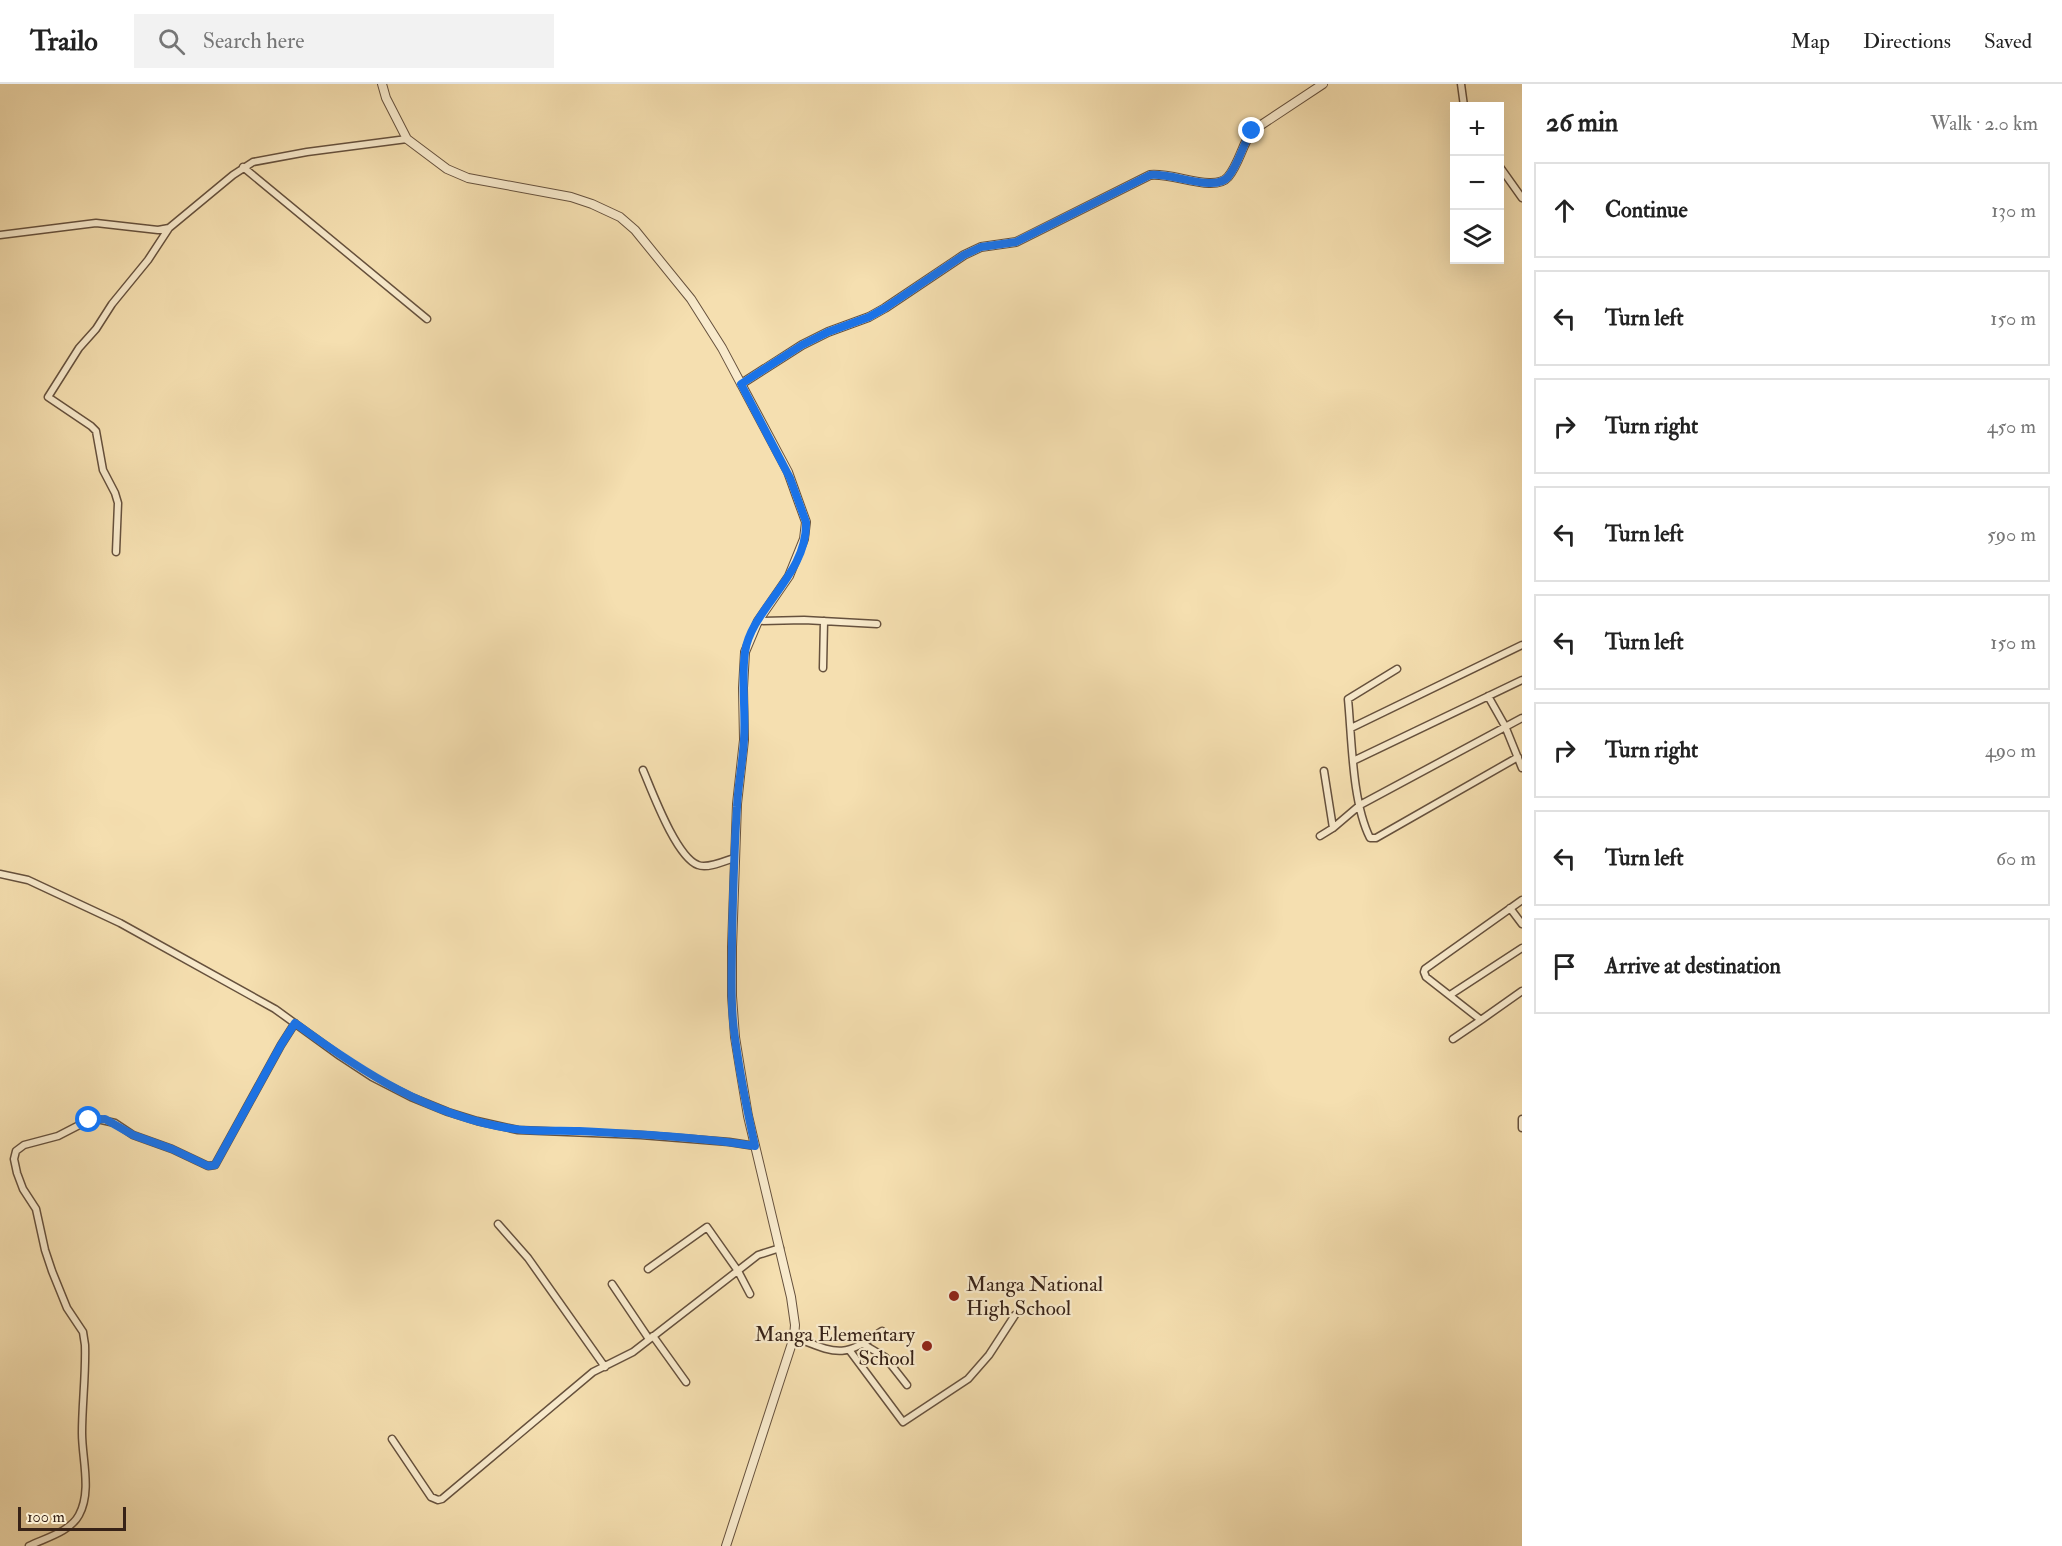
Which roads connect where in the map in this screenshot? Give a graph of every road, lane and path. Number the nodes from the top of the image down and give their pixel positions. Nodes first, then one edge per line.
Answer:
1 (382, 84) edge
2 (1461, 84) edge
3 (1317, 86) edge
4 (1463, 102) edge
5 (407, 139) junction
6 (243, 167) junction
7 (1504, 173) edge
8 (1522, 198) edge
9 (169, 228) junction
10 (0, 235) edge
11 (427, 319) dead end
12 (741, 384) junction
13 (116, 552) dead end
14 (758, 621) junction
15 (824, 621) junction
16 (877, 624) dead end
17 (1522, 645) edge
18 (823, 668) dead end
19 (1397, 669) dead end
20 (1522, 680) edge
21 (1488, 696) junction
22 (1522, 718) edge
23 (1505, 726) junction
24 (1351, 728) junction
25 (1518, 757) junction
26 (1353, 761) junction
27 (1522, 768) edge
28 (643, 770) dead end
29 (1324, 771) dead end
30 (1360, 805) junction
31 (1333, 828) junction
32 (1320, 836) dead end
33 (734, 858) junction
34 (0, 874) edge
35 (1522, 900) edge
36 (1510, 908) junction
37 (1522, 924) edge
38 (1522, 948) edge
39 (1522, 991) edge
40 (1450, 995) junction
41 (1481, 1020) junction
42 (295, 1023) junction
43 (1453, 1039) dead end
44 (1522, 1119) edge
45 (1522, 1128) edge
46 (755, 1146) junction
47 (498, 1224) dead end
48 (780, 1248) junction
49 (648, 1269) dead end
50 (738, 1271) junction
51 (612, 1284) dead end
52 (750, 1294) dead end
53 (1015, 1315) dead end
54 (882, 1330) dead end
55 (794, 1337) junction
56 (651, 1338) junction
57 (863, 1344) junction
58 (850, 1351) junction
59 (605, 1366) junction
60 (686, 1382) dead end
61 (907, 1385) dead end
62 (392, 1439) dead end
63 (29, 1546) edge
64 (726, 1546) edge

1 - 5 street
2 - 4 street
3 - 12 street
5 - 6 street
5 - 12 street
6 - 9 street
6 - 11 street
7 - 8 street
9 - 10 street
9 - 13 street
12 - 14 street
14 - 15 street
14 - 33 street
15 - 16 street
15 - 18 street
17 - 24 street
19 - 24 street
20 - 21 street
21 - 23 street
21 - 26 street
22 - 23 street
23 - 25 street
23 - 30 street
24 - 26 street
25 - 27 street
25 - 30 street
26 - 30 street
28 - 33 street
29 - 31 street
30 - 31 street
31 - 32 street
33 - 46 street
34 - 42 street
35 - 36 street
36 - 37 street
36 - 40 street
38 - 40 street
39 - 41 street
40 - 41 street
41 - 43 street
42 - 46 street
42 - 63 street
44 - 45 street
46 - 48 street
47 - 59 street
48 - 50 street
48 - 55 street
49 - 50 street
50 - 52 street
50 - 56 street
51 - 56 street
53 - 58 street
54 - 57 street
55 - 58 street
55 - 64 street
56 - 59 street
56 - 60 street
57 - 58 street
57 - 61 street
59 - 62 street

